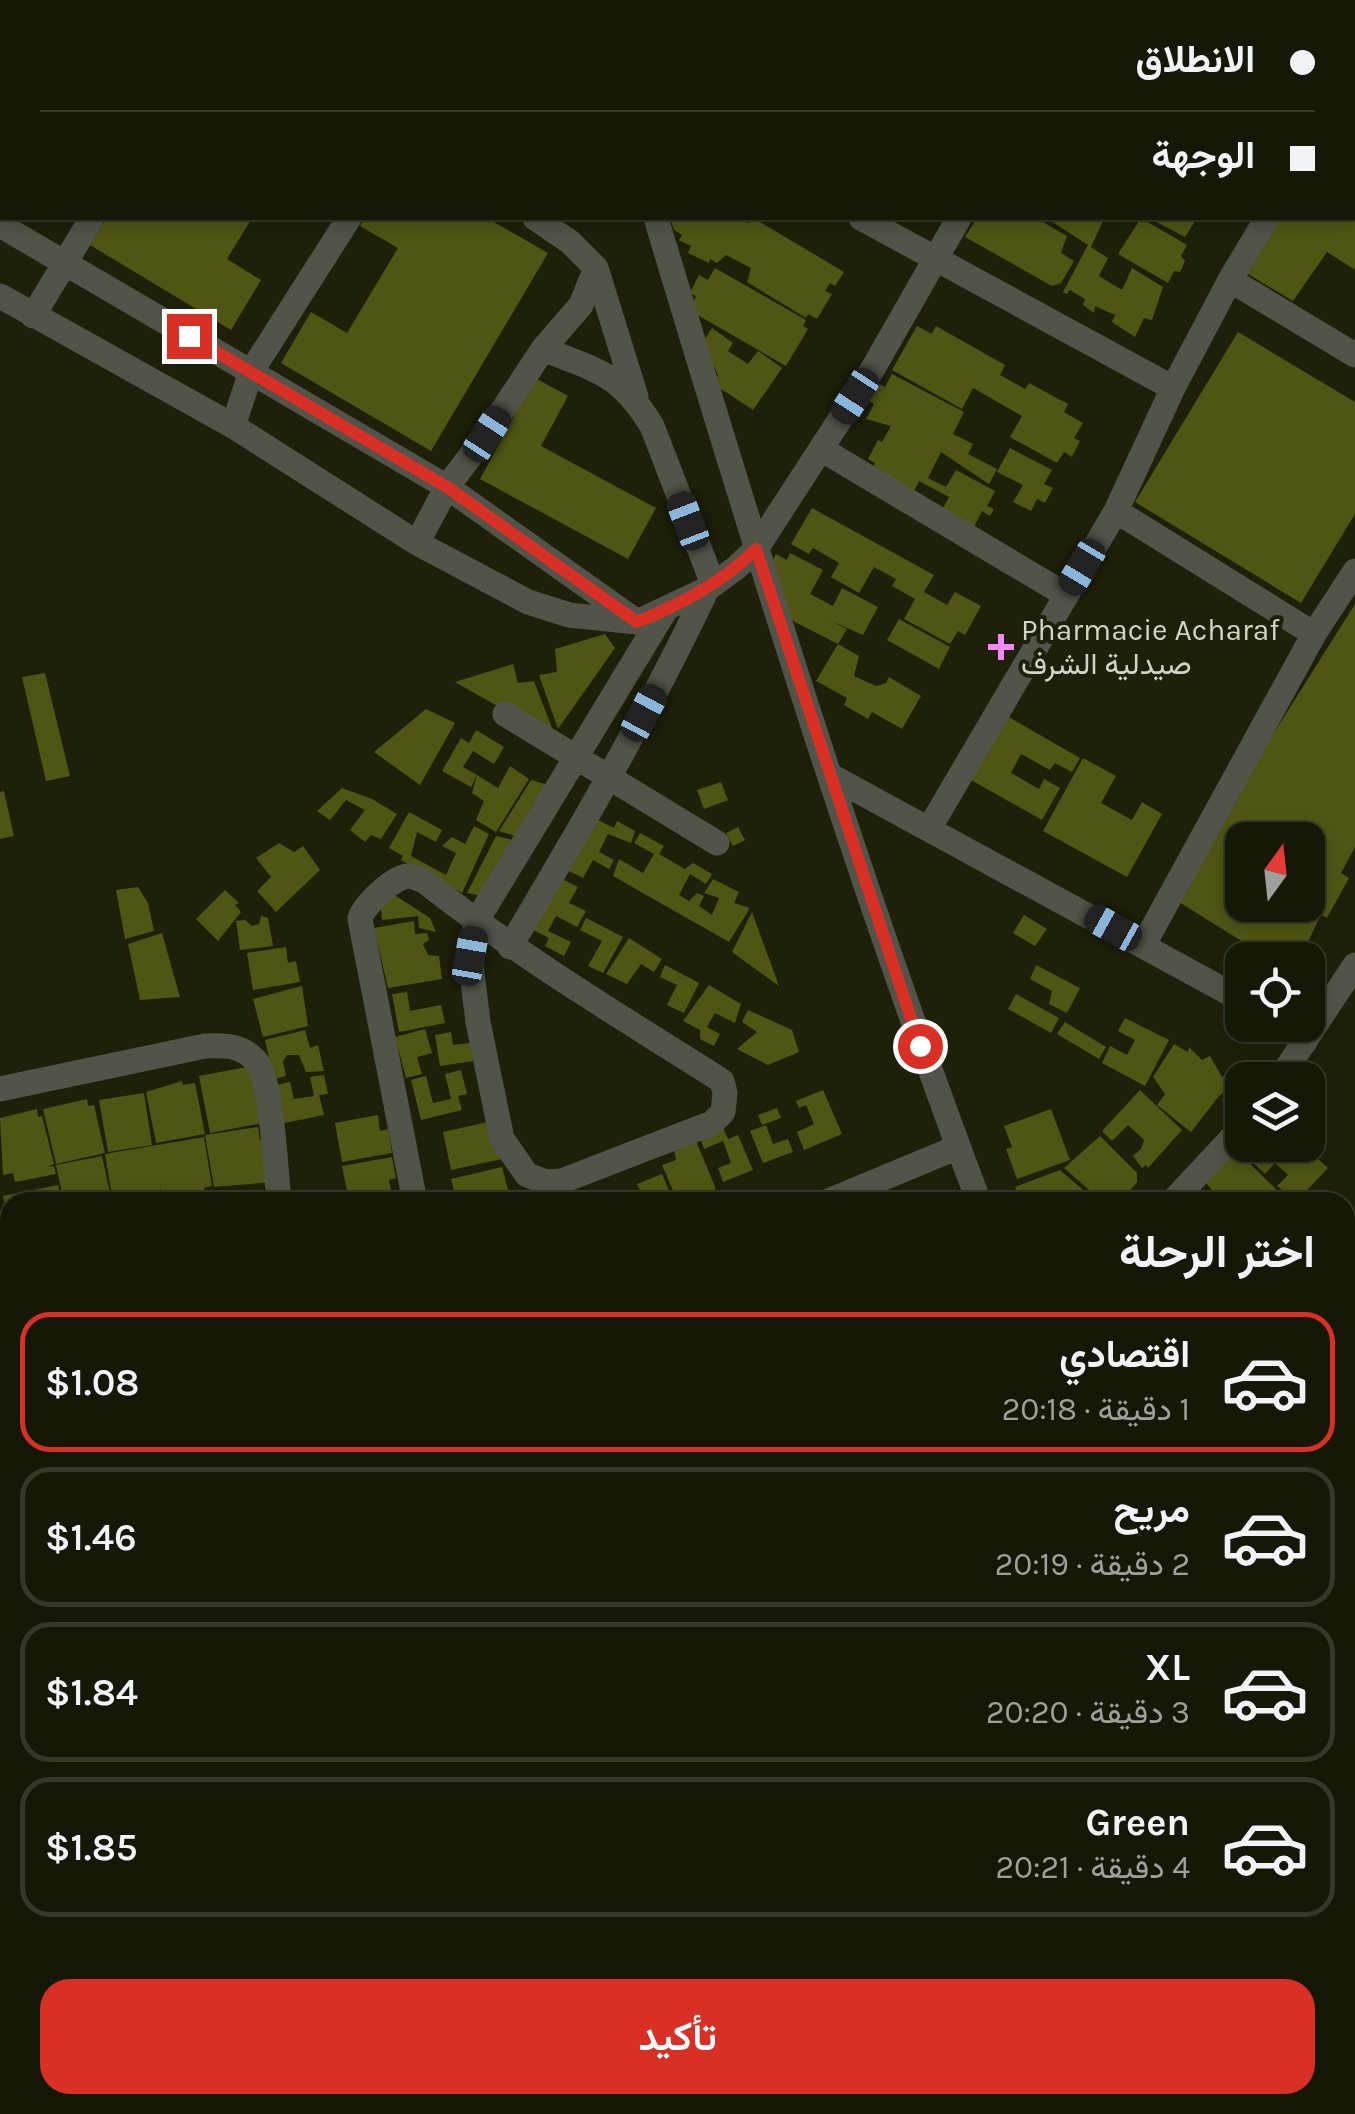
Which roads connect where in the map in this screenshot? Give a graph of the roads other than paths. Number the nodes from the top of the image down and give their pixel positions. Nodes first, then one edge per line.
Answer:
1 (91, 220) edge
2 (348, 220) edge
3 (537, 220) edge
4 (657, 220) edge
5 (865, 220) edge
6 (958, 220) edge
7 (1267, 220) edge
8 (0, 226) edge
9 (937, 259) junction
10 (65, 262) junction
11 (596, 268) junction
12 (1230, 280) junction
13 (0, 296) edge
14 (33, 316) junction
15 (543, 350) junction
16 (1355, 356) edge
17 (251, 372) junction
18 (1173, 388) junction
19 (639, 404) junction
20 (234, 426) junction
21 (821, 449) junction
22 (447, 487) junction
23 (1116, 511) junction
24 (417, 543) junction
25 (756, 549) junction
26 (1355, 571) edge
27 (710, 586) junction
28 (1066, 595) junction
29 (666, 610) junction
30 (637, 622) junction
31 (1314, 634) junction
32 (505, 714) dead end
33 (574, 756) junction
34 (831, 776) junction
35 (610, 778) junction
36 (930, 827) junction
37 (717, 843) dead end
38 (476, 922) junction
39 (1144, 944) junction
40 (510, 947) junction
41 (1355, 965) edge
42 (1225, 990) edge
43 (1325, 1011) edge
44 (1305, 1042) edge
45 (1291, 1062) edge
46 (0, 1090) edge
47 (1225, 1145) edge
48 (958, 1147) junction
49 (278, 1192) edge
50 (413, 1192) edge
51 (850, 1192) edge
52 (975, 1192) edge
53 (1181, 1192) edge

1 - 10 street
2 - 17 street
3 - 11 street
4 - 25 street
5 - 9 street
6 - 9 street
7 - 12 street
8 - 10 street
9 - 18 street
9 - 21 street
10 - 14 street
10 - 17 street
11 - 15 street
11 - 19 street
12 - 16 street
12 - 18 street
13 - 14 street
14 - 20 street
15 - 19 street
15 - 22 street
17 - 20 street
17 - 22 street
18 - 23 street
19 - 27 street
20 - 24 street
21 - 25 street
21 - 28 street
22 - 24 street
22 - 30 street
23 - 28 street
23 - 31 street
24 - 30 street
25 - 27 street
25 - 34 street
26 - 31 street
27 - 29 street
27 - 35 street
28 - 36 street
29 - 30 street
29 - 33 street
31 - 39 street
32 - 33 street
33 - 35 street
33 - 38 street
34 - 36 street
34 - 48 street
35 - 37 street
35 - 40 street
36 - 39 street
38 - 40 street
38 - 40 street
38 - 50 street
39 - 42 street
41 - 43 street
44 - 45 street
46 - 49 street
47 - 53 street
48 - 51 street
48 - 52 street

